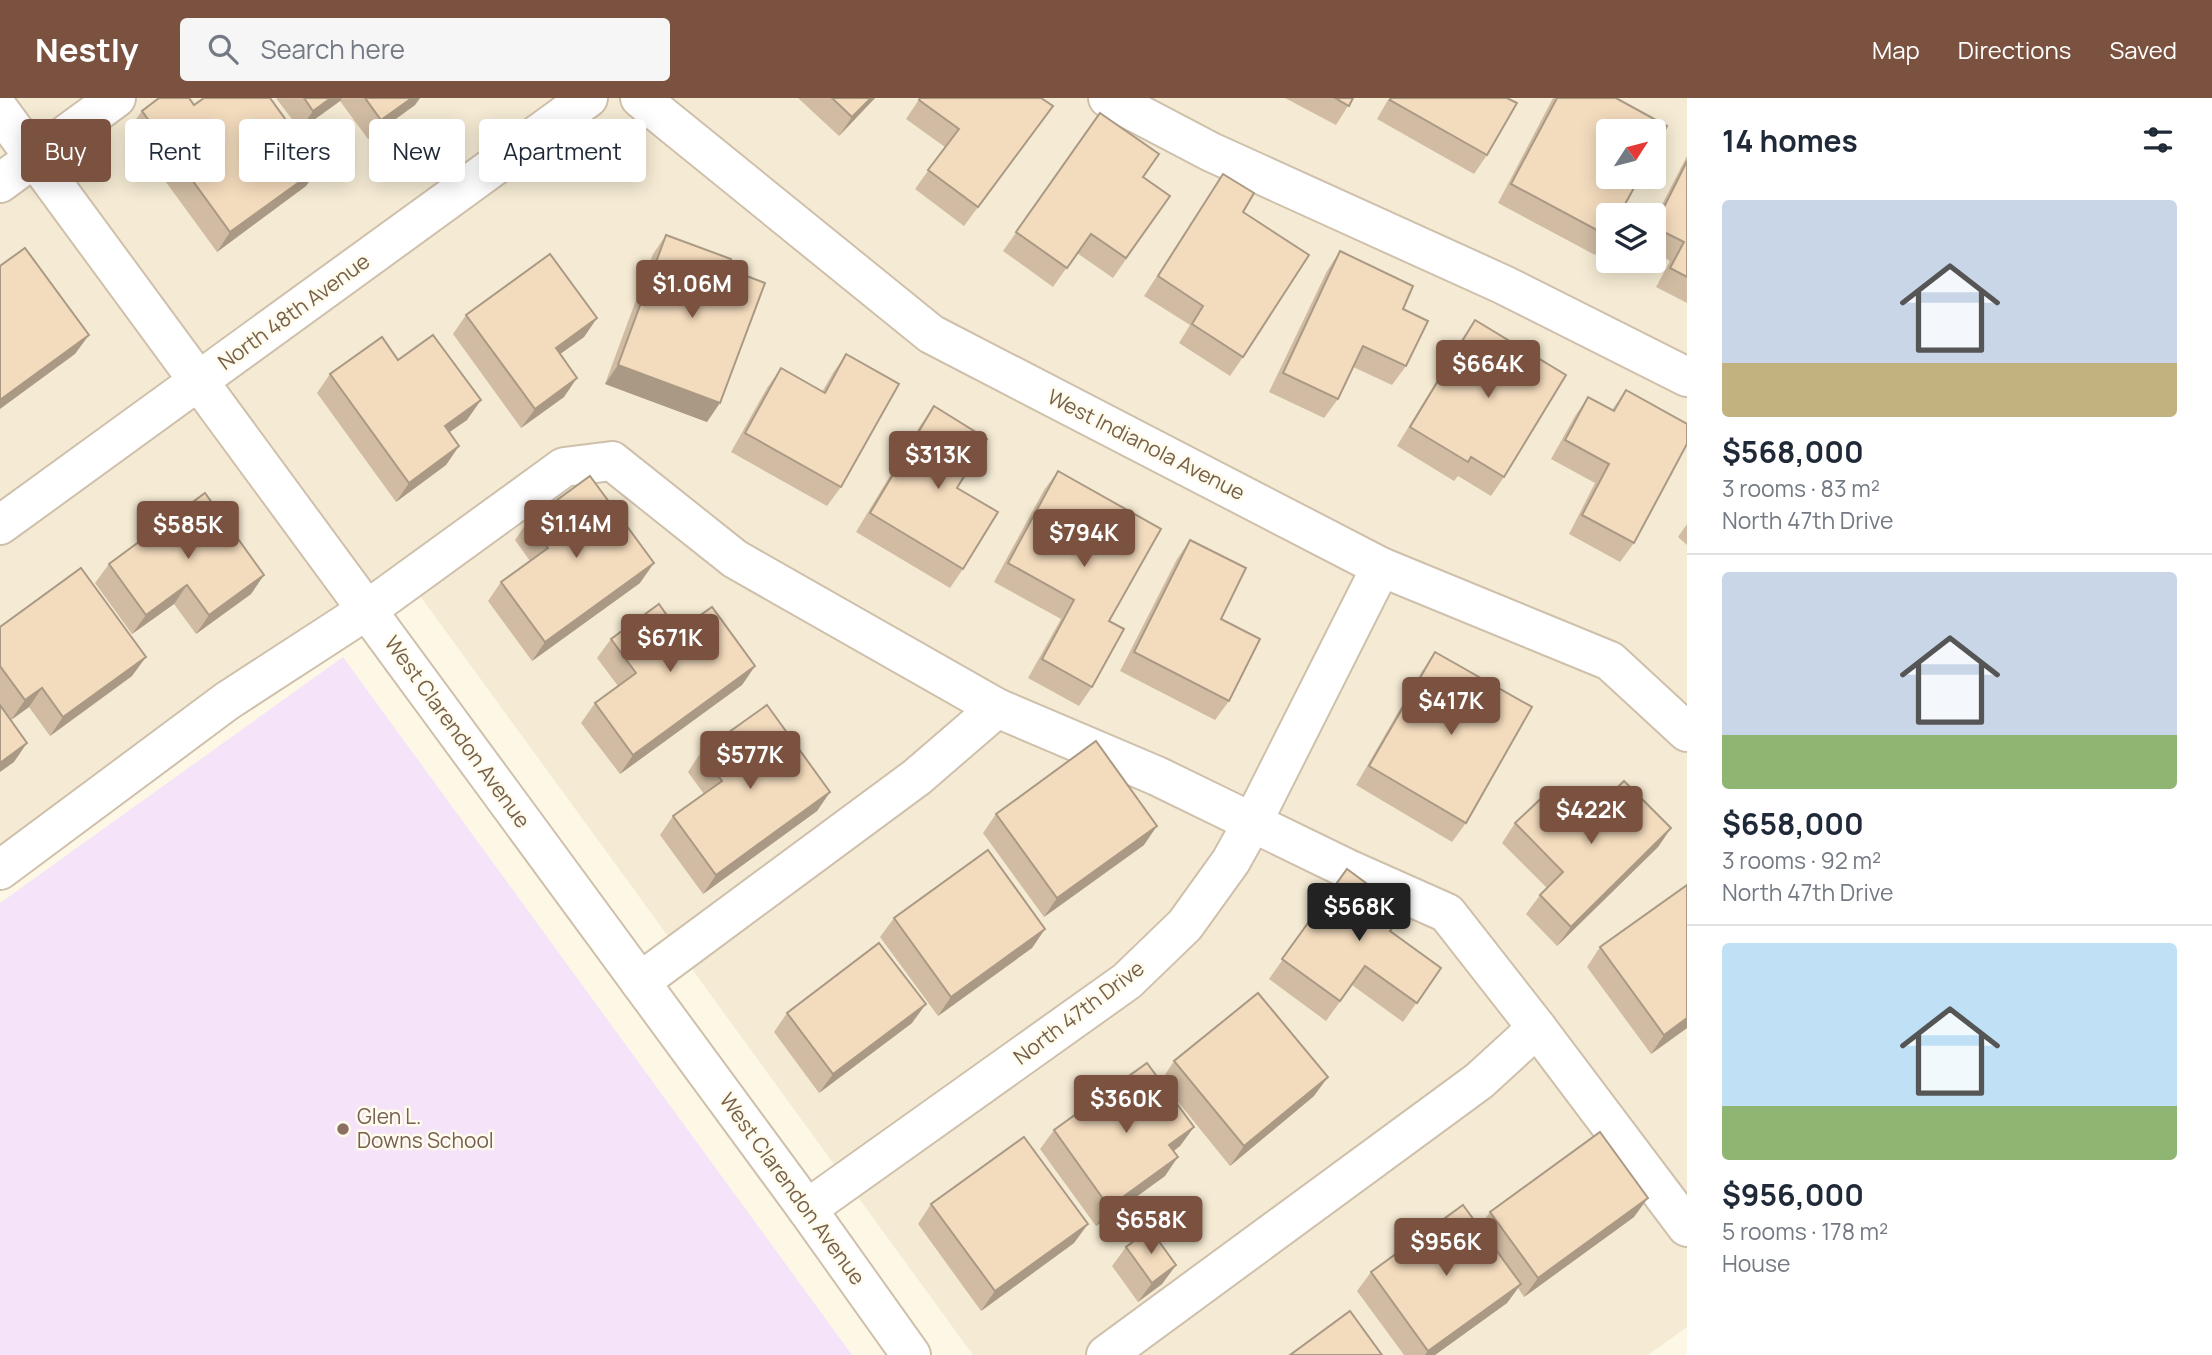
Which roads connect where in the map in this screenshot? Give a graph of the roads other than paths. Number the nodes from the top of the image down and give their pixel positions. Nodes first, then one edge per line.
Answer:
1 (116, 98) edge
2 (587, 98) edge
3 (640, 98) edge
4 (1108, 98) edge
5 (0, 111) edge
6 (87, 119) edge
7 (21, 137) edge
8 (21, 167) edge
9 (55, 182) edge
10 (0, 183) edge
11 (1687, 377) edge
12 (200, 381) junction
13 (0, 525) edge
14 (1381, 568) junction
15 (367, 610) junction
16 (997, 708) junction
17 (1687, 732) edge
18 (1252, 823) junction
19 (0, 870) edge
20 (640, 982) junction
21 (1537, 1027) junction
22 (807, 1209) junction
23 (1687, 1227) edge
24 (911, 1355) edge
25 (1106, 1355) edge

1 - 6 street
2 - 12 street, North 48th Avenue
3 - 14 street, West Indianola Avenue
4 - 11 street
5 - 7 street, West Clarendon Avenue
8 - 10 street
9 - 12 street, West Clarendon Avenue
12 - 13 street, North 48th Avenue
12 - 15 street, West Clarendon Avenue
14 - 17 street, West Indianola Avenue
14 - 18 street, North 47th Drive
15 - 16 street
15 - 19 street
15 - 20 street, West Clarendon Avenue
16 - 18 street
16 - 20 street
18 - 21 street
18 - 22 street, North 47th Drive
20 - 22 street, West Clarendon Avenue
21 - 23 street
21 - 25 street
22 - 24 street, West Clarendon Avenue

